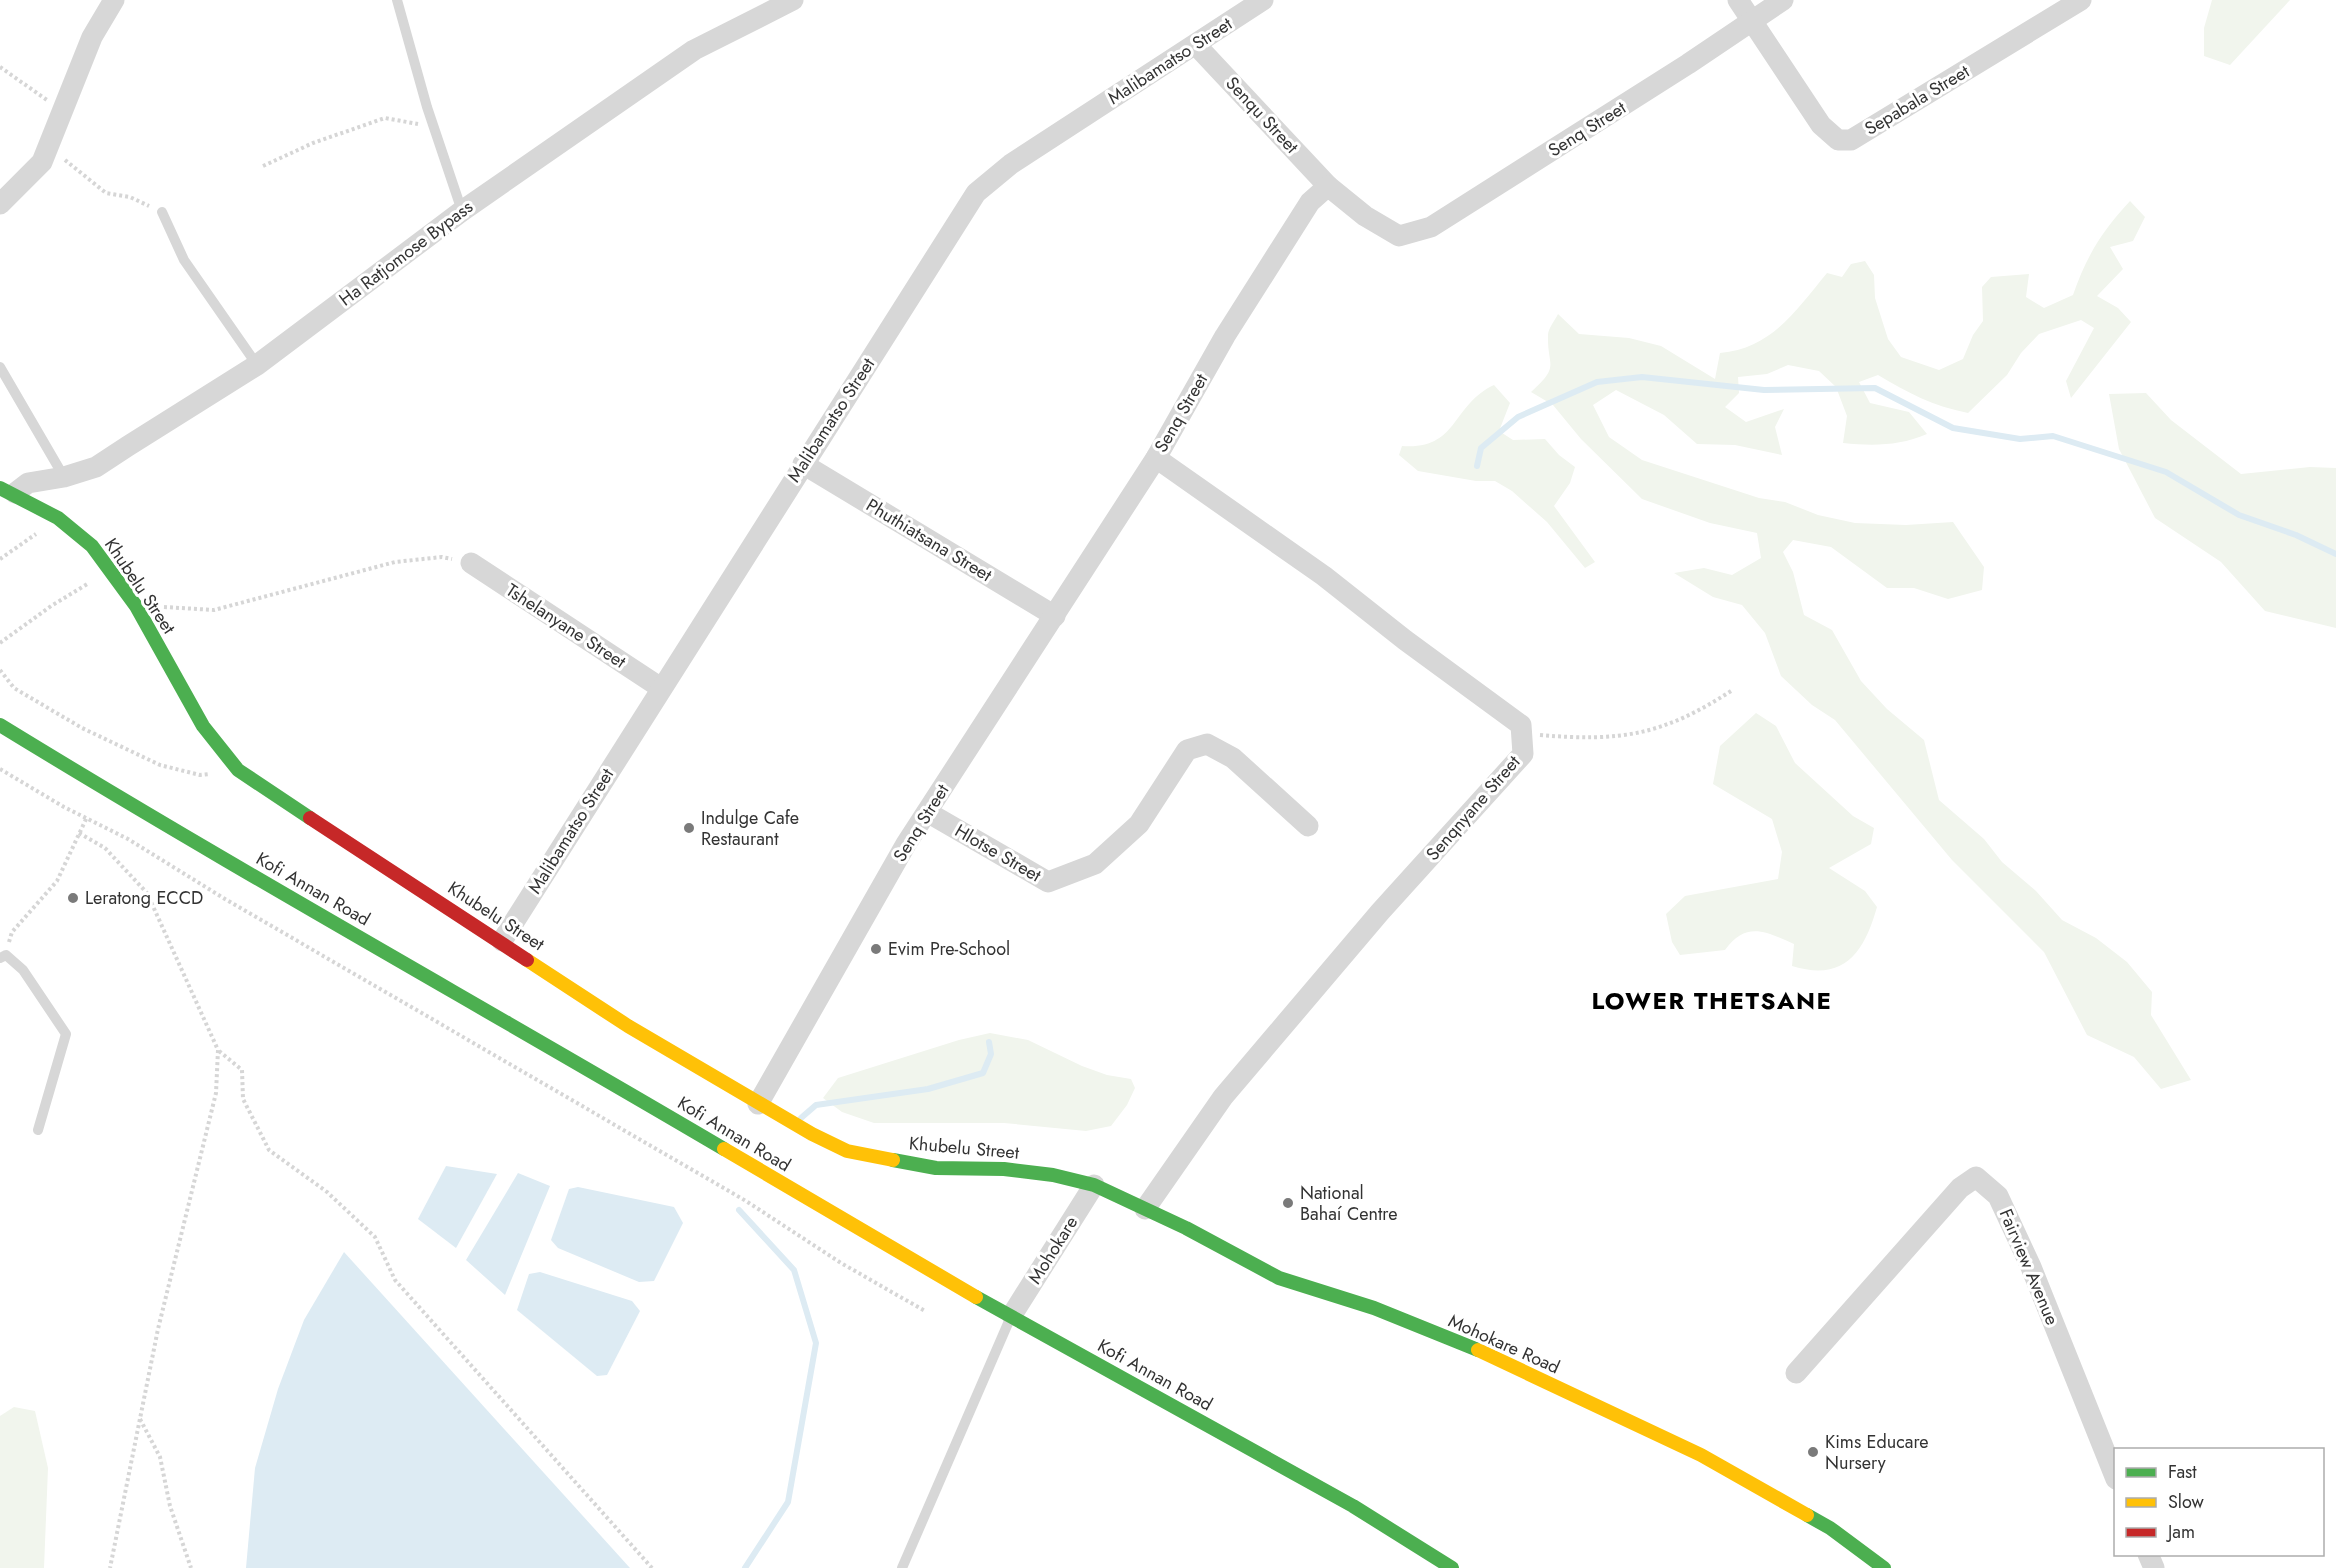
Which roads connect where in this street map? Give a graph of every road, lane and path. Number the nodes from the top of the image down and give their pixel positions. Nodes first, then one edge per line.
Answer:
1 (114, 0) edge
2 (397, 0) edge
3 (793, 0) edge
4 (1263, 0) edge
5 (1738, 0) edge
6 (1783, 0) edge
7 (2081, 0) edge
8 (1751, 20) junction
9 (1196, 45) junction
10 (0, 67) edge
11 (63, 109) junction
12 (434, 126) junction
13 (48, 147) junction
14 (263, 166) dead end
15 (1328, 186) junction
16 (0, 204) edge
17 (462, 211) junction
18 (162, 212) joint
19 (257, 365) junction
20 (0, 367) edge
21 (1156, 458) junction
22 (802, 464) junction
23 (64, 477) junction
24 (8, 490) edge
25 (58, 518) junction
26 (0, 559) edge
27 (471, 563) joint
28 (114, 574) junction
29 (136, 606) junction
30 (1055, 616) junction
31 (0, 643) edge
32 (0, 670) edge
33 (661, 688) junction
34 (1731, 691) dead end
35 (0, 725) edge
36 (1522, 734) junction
37 (0, 769) edge
38 (238, 770) junction
39 (927, 812) junction
40 (87, 817) junction
41 (1308, 826) dead end
42 (79, 833) junction
43 (502, 941) junction
44 (3, 956) edge
45 (218, 1050) junction
46 (758, 1104) junction
47 (38, 1130) dead end
48 (1094, 1185) junction
49 (1145, 1209) junction
50 (925, 1311) dead end
51 (1012, 1315) junction
52 (1797, 1373) dead end
53 (140, 1419) junction
54 (2114, 1477) edge
55 (110, 1568) edge
56 (191, 1568) edge
57 (652, 1568) edge
58 (902, 1568) edge
59 (1452, 1568) edge
60 (1884, 1568) edge

1 - 11 street
2 - 12 lane
3 - 17 street, Ha Ratjomose Bypass
4 - 9 street, Malibamatso Street
5 - 8 street, Sepabala Street
6 - 8 street, Senq Street
7 - 8 street, Sepabala Street
8 - 15 street, Senq Street
9 - 15 street, Senqu Street
9 - 22 street, Malibamatso Street
10 - 11 path
11 - 13 street
12 - 14 path
12 - 17 lane
13 - 16 street
13 - 18 path
15 - 21 street, Senq Street
17 - 19 street, Ha Ratjomose Bypass
18 - 19 lane
19 - 23 street, Ha Ratjomose Bypass
20 - 23 lane
21 - 30 street, Senq Street
21 - 36 street, Senqnyane Street
22 - 30 street, Phuthiatsana Street
22 - 33 street, Malibamatso Street
23 - 24 street, Ha Ratjomose Bypass
24 - 25 street, Khubelu Street
25 - 26 path
25 - 28 street, Khubelu Street
27 - 29 path
27 - 33 street, Tshelanyane Street
28 - 29 street, Khubelu Street
28 - 31 path
29 - 38 street, Khubelu Street
30 - 39 street, Senq Street
32 - 38 path
33 - 43 street, Malibamatso Street
34 - 36 path
35 - 51 street, Kofi Annan Road
36 - 49 street, Senqnyane Street
37 - 40 path
38 - 43 street, Khubelu Street
39 - 41 street, Hlotse Street
39 - 46 street, Senq Street
40 - 42 path
40 - 50 path
42 - 44 path
42 - 45 path
43 - 46 street, Khubelu Street
44 - 47 lane
45 - 53 path
45 - 57 path
46 - 48 street, Khubelu Street
48 - 49 street, Mohokare Road
48 - 51 street, Mohokare
49 - 60 street, Mohokare Road
51 - 58 lane
51 - 59 street, Kofi Annan Road
52 - 54 street, Fairview Avenue
53 - 55 path
53 - 56 path

